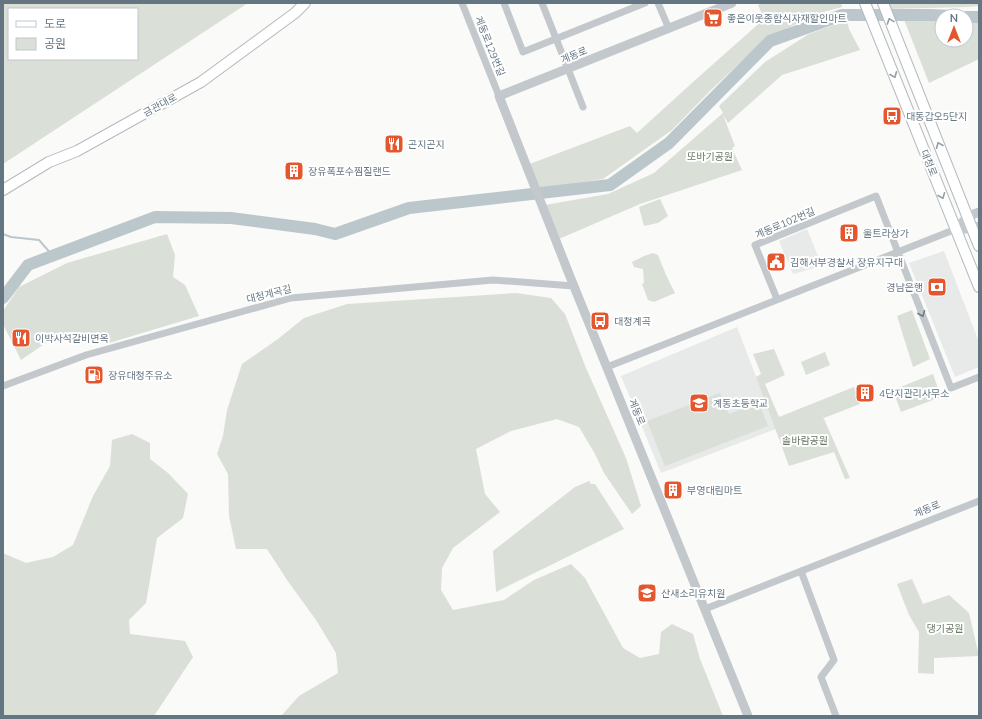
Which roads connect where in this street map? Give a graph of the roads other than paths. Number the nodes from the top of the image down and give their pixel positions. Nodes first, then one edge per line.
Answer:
1 (306, 3) edge
2 (462, 3) edge
3 (504, 3) edge
4 (542, 3) edge
5 (645, 3) edge
6 (658, 3) edge
7 (732, 3) edge
8 (866, 3) edge
9 (883, 3) edge
10 (669, 29) junction
11 (556, 38) junction
12 (568, 69) junction
13 (499, 96) junction
14 (583, 107) dead end
15 (3, 190) edge
16 (979, 212) edge
17 (967, 217) junction
18 (976, 228) edge
19 (956, 229) junction
20 (979, 246) edge
21 (897, 252) junction
22 (574, 286) junction
23 (979, 287) edge
24 (777, 299) junction
25 (607, 367) junction
26 (979, 376) edge
27 (3, 386) edge
28 (979, 500) edge
29 (801, 571) junction
30 (705, 609) junction
31 (748, 716) edge
32 (836, 716) edge

1 - 15 main road, 금관대로
2 - 13 street, 계동로129번길
3 - 11 street
4 - 11 street
5 - 11 street
6 - 10 street
7 - 10 street, 계동로
8 -> 19 main road, 대청로
17 -> 9 main road, 대청로
10 - 12 street, 계동로
11 - 12 street
12 - 13 street, 계동로
12 - 14 street
13 - 22 street, 계동로
16 - 17 street
17 - 18 main road, 대청로
17 - 19 street
18 - 19 street
18 - 20 main road, 대청로
19 - 21 street
19 - 23 main road, 대청로
21 - 24 street
21 - 24 street, 계동로102번길
21 -> 26 street
22 - 25 street, 계동로
22 - 27 street, 대청계곡길
24 - 25 street
25 - 30 street, 계동로
28 - 29 street, 계동로
29 - 30 street, 계동로
29 - 32 street
30 - 31 street, 계동로

